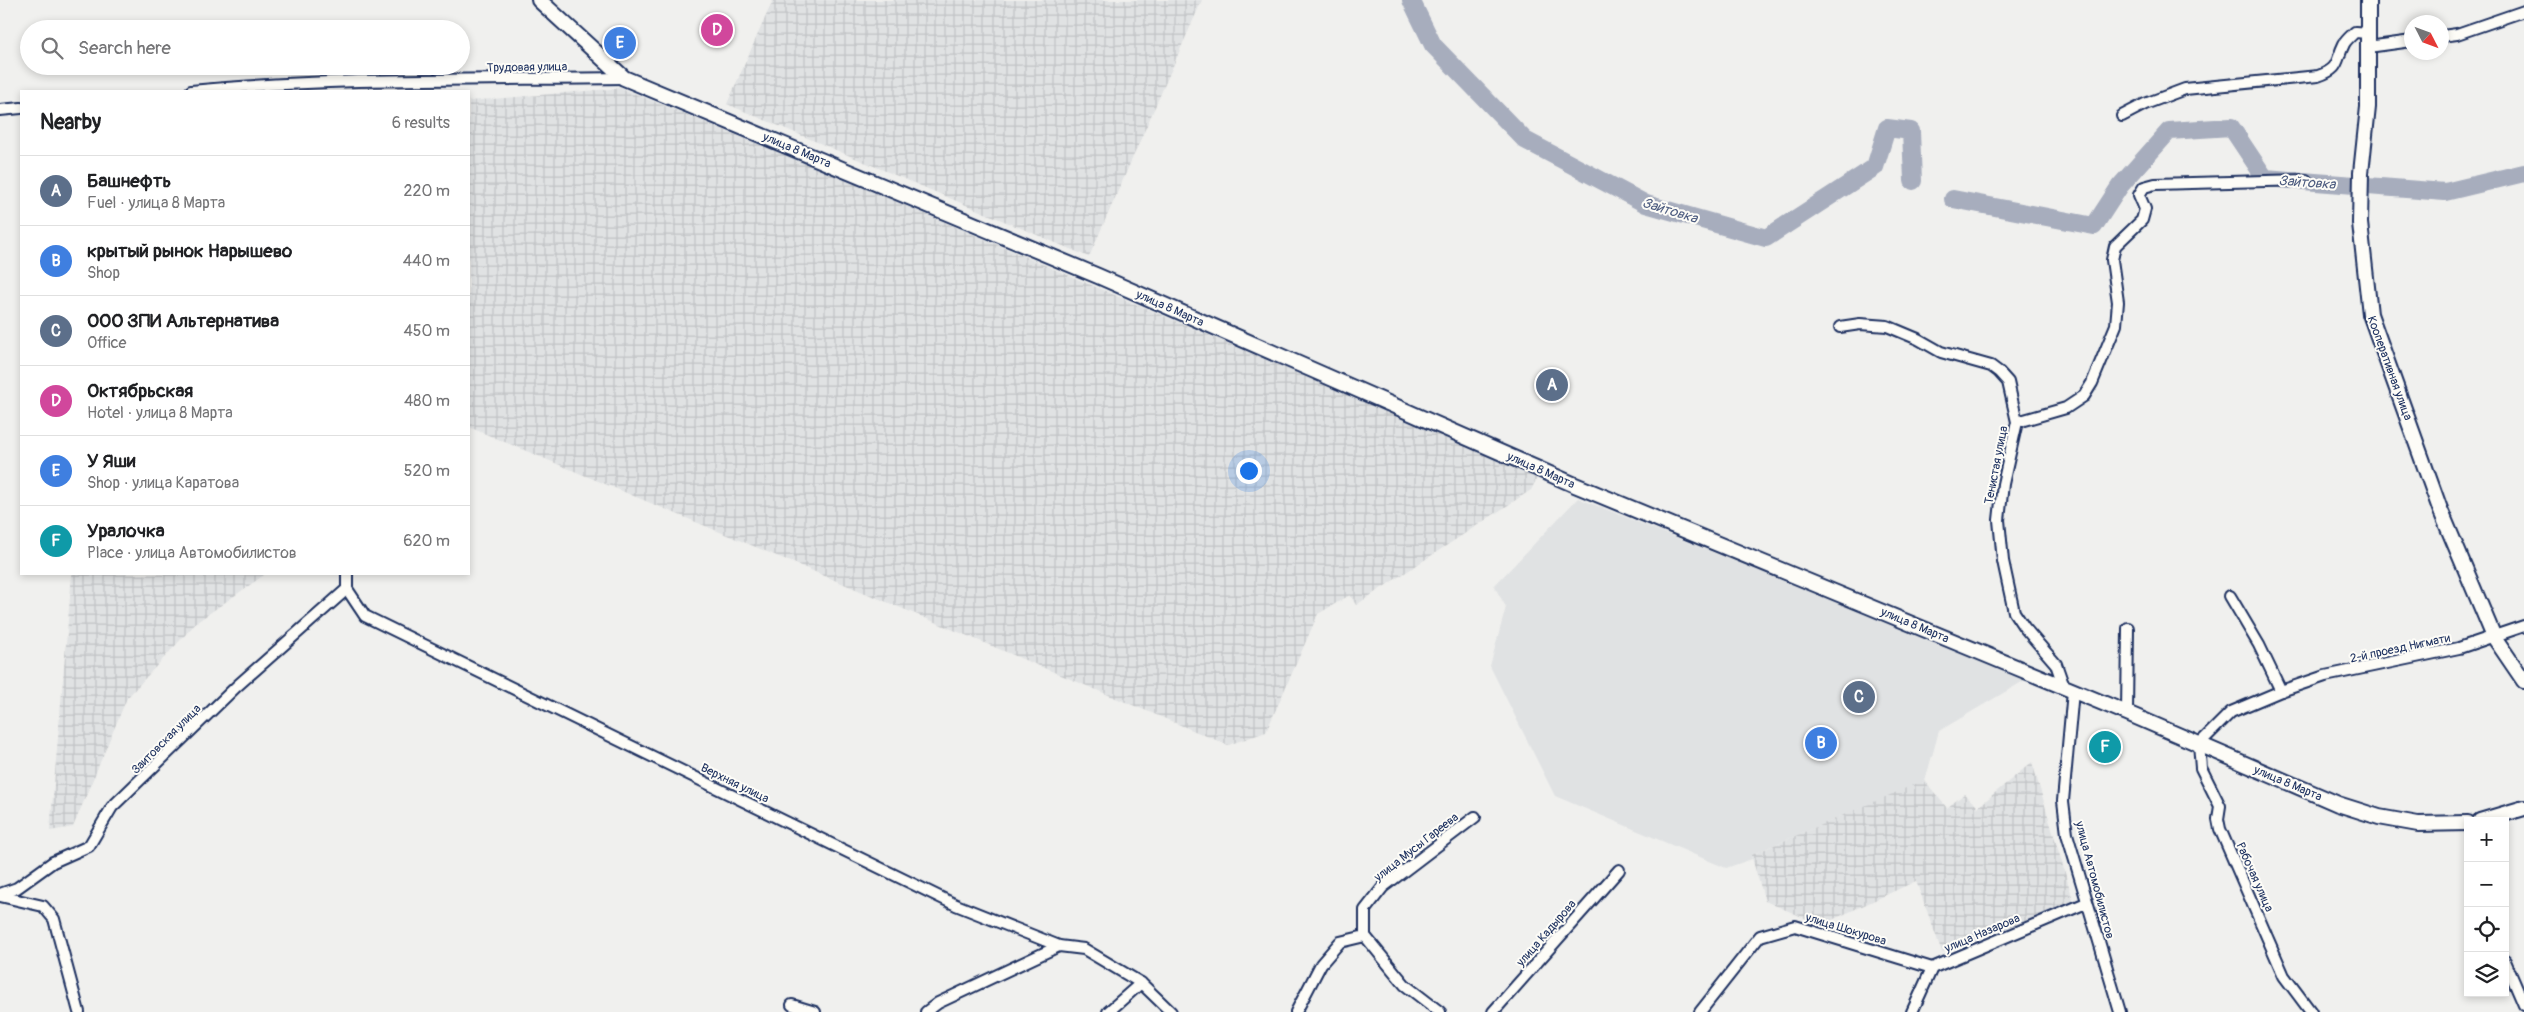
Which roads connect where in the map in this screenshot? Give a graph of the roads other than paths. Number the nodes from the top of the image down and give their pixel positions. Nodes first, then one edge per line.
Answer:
1 (539, 0) edge
2 (2368, 0) edge
3 (2524, 11) edge
4 (2449, 35) edge
5 (2368, 40) junction
6 (2404, 41) edge
7 (624, 78) junction
8 (353, 86) edge
9 (202, 90) edge
10 (20, 108) edge
11 (0, 110) edge
12 (2122, 116) dead end
13 (2306, 180) dead end
14 (1840, 328) dead end
15 (2017, 422) junction
16 (347, 575) edge
17 (346, 589) junction
18 (2230, 596) dead end
19 (2524, 626) edge
20 (2128, 628) dead end
21 (2494, 638) junction
22 (2524, 681) edge
23 (2068, 689) junction
24 (2281, 691) junction
25 (2127, 713) junction
26 (2199, 744) junction
27 (2524, 808) edge
28 (2494, 817) edge
29 (1475, 818) dead end
30 (2464, 823) edge
31 (1618, 870) dead end
32 (0, 895) edge
33 (2086, 903) junction
34 (1365, 936) junction
35 (1059, 946) junction
36 (1932, 968) junction
37 (2509, 970) edge
38 (1141, 983) junction
39 (792, 1005) dead end
40 (2524, 1005) edge
41 (79, 1012) edge
42 (816, 1012) edge
43 (926, 1012) edge
44 (1108, 1012) edge
45 (1171, 1012) edge
46 (1296, 1012) edge
47 (1440, 1012) edge
48 (1493, 1012) edge
49 (1700, 1012) edge
50 (1912, 1012) edge
51 (2120, 1012) edge
52 (2311, 1012) edge

1 - 7 main road, улица 8 Марта
2 - 5 main road, Кооперативная улица
3 - 4 street
5 - 6 street
5 - 12 street
5 - 21 main road, Кооперативная улица
7 - 8 street, Трудовая улица
7 - 23 main road, улица 8 Марта
8 - 9 street, Трудовая улица
10 - 11 street
13 - 15 street
14 - 15 street, Тенистая улица
15 - 23 street, Тенистая улица
16 - 17 street
17 - 32 street, Заитовская улица
17 - 35 street, Верхняя улица
18 - 24 street
19 - 21 street, 2-й проезд Нигмати
20 - 25 street
21 - 22 main road, Кооперативная улица
21 - 24 street, 2-й проезд Нигмати
23 - 25 main road, улица 8 Марта
23 - 33 street, улица Автомобилистов
24 - 26 street, 2-й проезд Нигмати
25 - 26 main road, улица 8 Марта
26 - 30 main road, улица 8 Марта
26 - 52 street, Рабочая улица
27 - 28 main road
29 - 34 street, улица Мусы Гареева
31 - 48 street, улица Кадырова
32 - 41 street, Заитовская улица
33 - 36 street, улица Назарова
33 - 51 street, улица Автомобилистов
34 - 46 street
34 - 47 street
35 - 38 street, Верхняя улица
35 - 43 street
36 - 49 street, улица Шокурова
36 - 50 street
37 - 40 street
38 - 44 street
38 - 45 street, Верхняя улица
39 - 42 street

